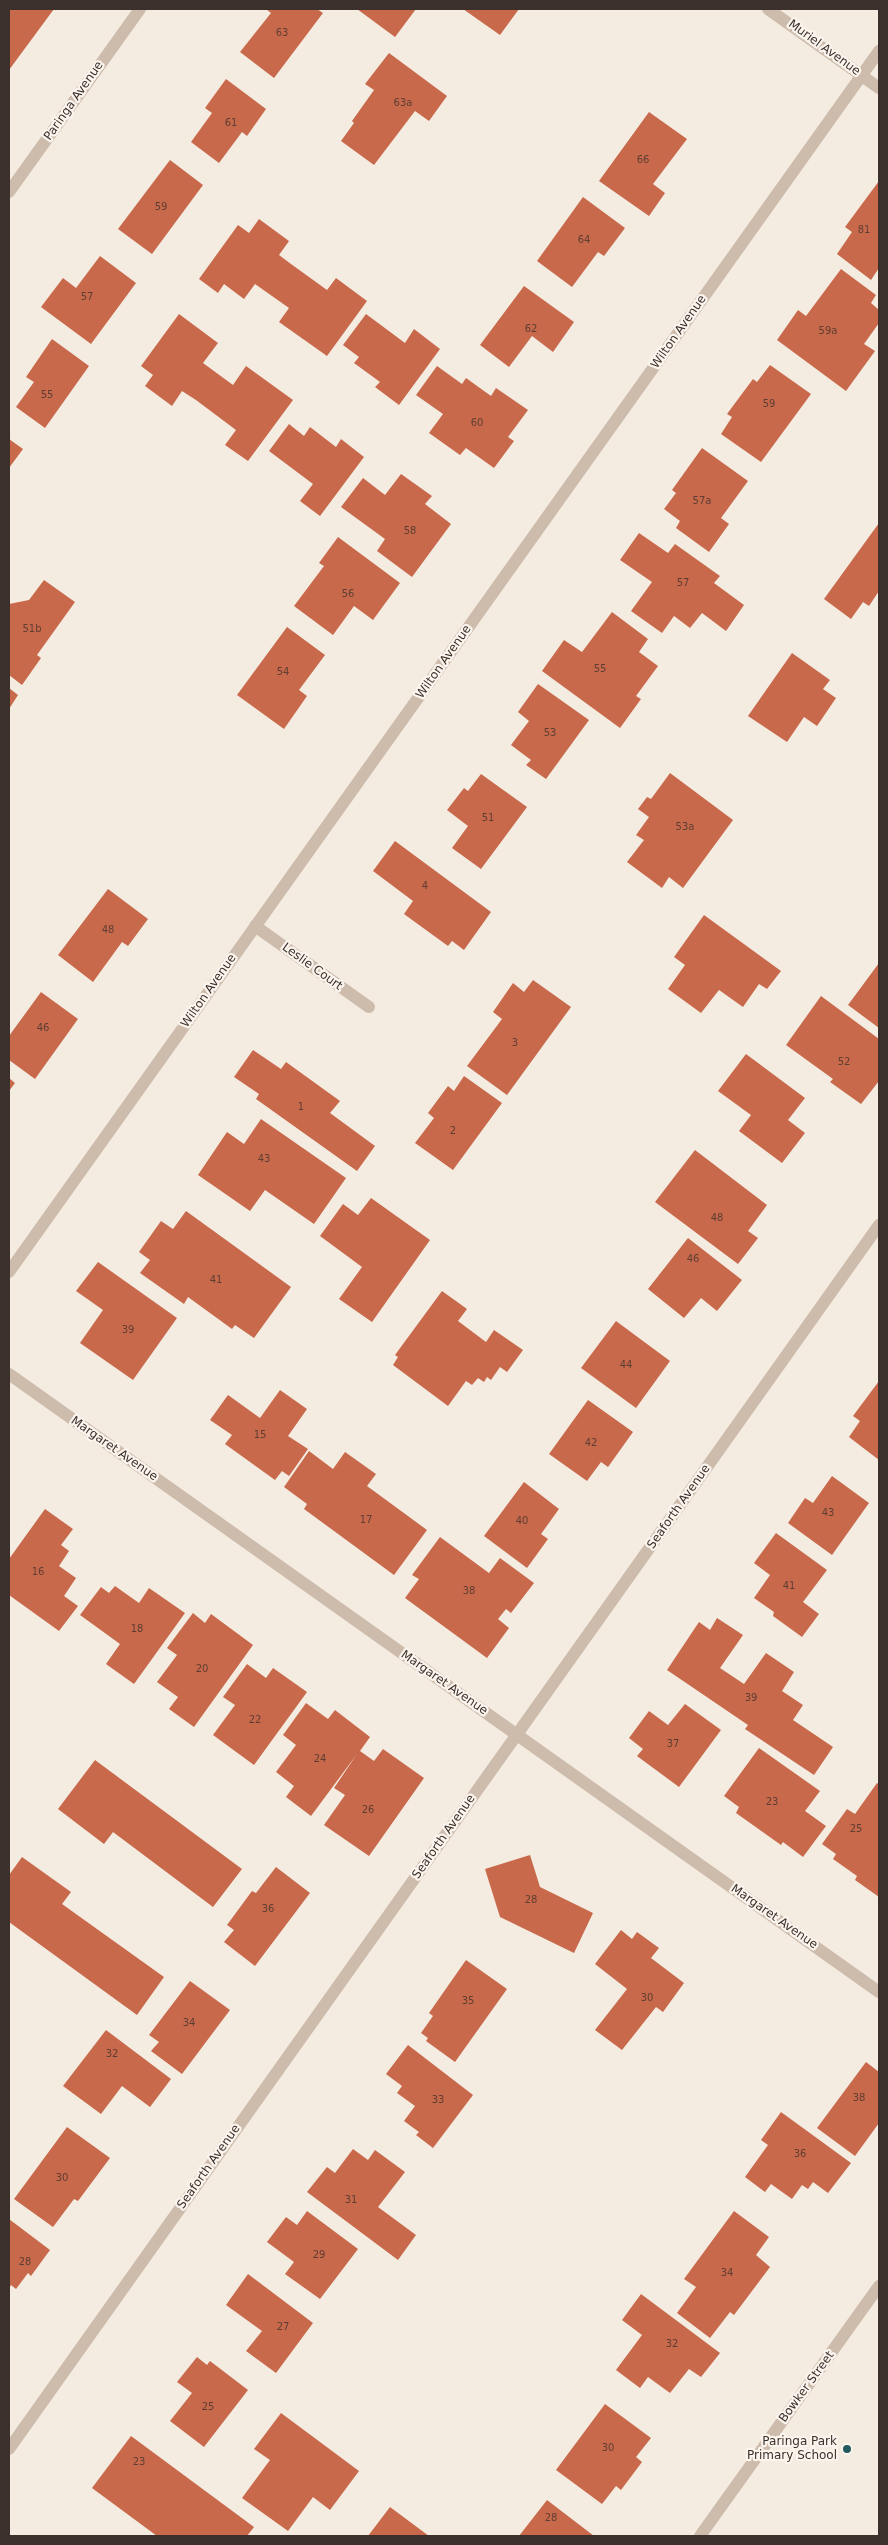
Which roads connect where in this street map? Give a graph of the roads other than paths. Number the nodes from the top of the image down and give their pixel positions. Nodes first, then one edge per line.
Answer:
1 (140, 9) edge
2 (768, 9) edge
3 (879, 51) edge
4 (861, 75) junction
5 (879, 88) edge
6 (9, 192) edge
7 (256, 926) junction
8 (369, 1007) dead end
9 (879, 1225) edge
10 (9, 1272) edge
11 (9, 1374) edge
12 (517, 1734) junction
13 (879, 1992) edge
14 (879, 2286) edge
15 (9, 2449) edge
16 (700, 2536) edge

1 - 6 street, Paringa Avenue
2 - 4 street, Muriel Avenue
3 - 4 street, Wilton Avenue
4 - 5 street, Muriel Avenue
4 - 7 street, Wilton Avenue
7 - 8 street, Leslie Court
7 - 10 street, Wilton Avenue
9 - 12 street, Seaforth Avenue
11 - 12 street, Margaret Avenue
12 - 13 street, Margaret Avenue
12 - 15 street, Seaforth Avenue
14 - 16 street, Bowker Street

